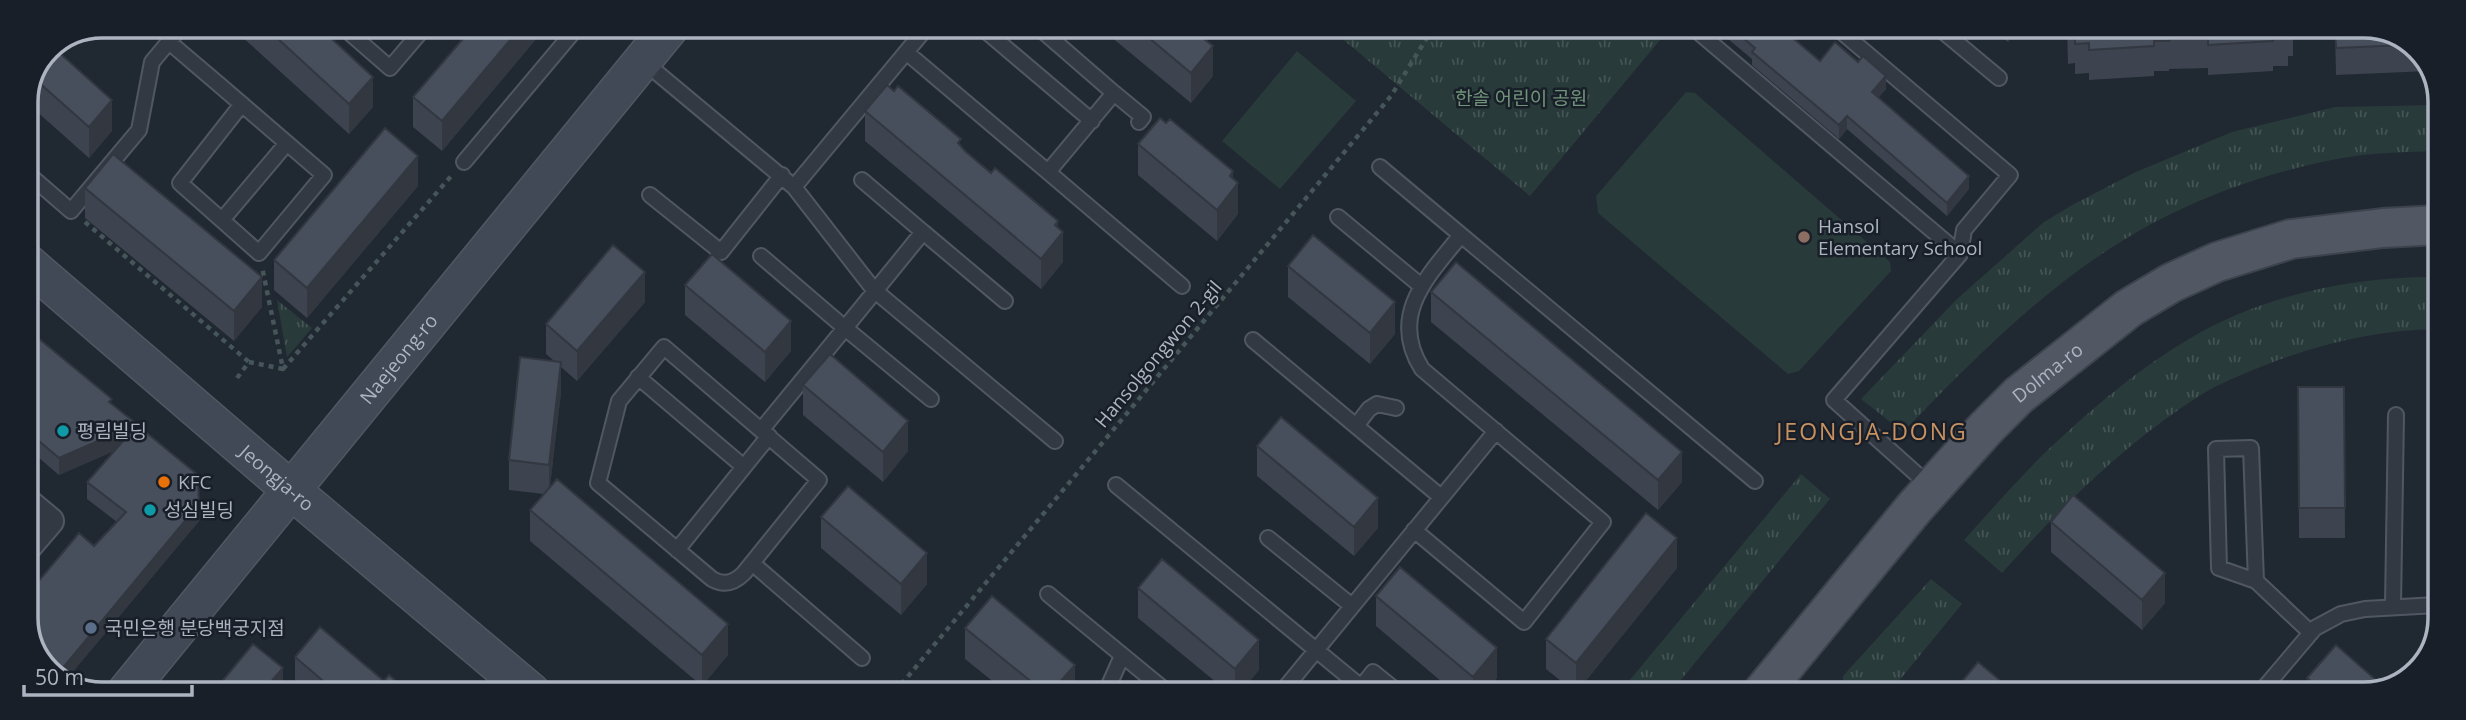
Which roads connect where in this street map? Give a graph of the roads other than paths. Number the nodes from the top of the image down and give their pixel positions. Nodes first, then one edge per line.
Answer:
1 (172, 38) edge
2 (356, 38) edge
3 (416, 38) edge
4 (568, 38) edge
5 (918, 38) edge
6 (994, 38) edge
7 (1051, 38) edge
8 (1705, 38) edge
9 (1849, 38) edge
10 (1951, 38) edge
11 (650, 40) edge
12 (169, 42) junction
13 (906, 52) junction
14 (2000, 78) dead end
15 (1114, 93) junction
16 (242, 104) junction
17 (1092, 121) junction
18 (1139, 122) dead end
19 (287, 143) junction
20 (464, 162) road end
21 (1380, 167) dead end
22 (1048, 172) junction
23 (782, 175) junction
24 (862, 180) dead end
25 (38, 183) edge
26 (794, 187) junction
27 (650, 195) dead end
28 (1338, 216) dead end
29 (222, 220) junction
30 (2427, 226) edge
31 (923, 232) junction
32 (1461, 235) junction
33 (1960, 254) junction
34 (761, 256) dead end
35 (38, 273) edge
36 (1420, 285) junction
37 (1182, 286) dead end
38 (874, 290) junction
39 (1006, 302) dead end
40 (845, 328) junction
41 (1253, 340) dead end
42 (638, 377) junction
43 (930, 399) dead end
44 (1396, 408) dead end
45 (2396, 415) dead end
46 (1356, 426) junction
47 (1496, 431) junction
48 (766, 433) junction
49 (1055, 442) dead end
50 (744, 467) junction
51 (1755, 481) dead end
52 (1116, 485) dead end
53 (1932, 488) junction
54 (291, 490) junction
55 (1441, 497) junction
56 (39, 512) edge
57 (1414, 530) junction
58 (39, 534) edge
59 (1268, 538) dead end
60 (677, 550) junction
61 (752, 563) junction
62 (2256, 581) junction
63 (1048, 594) dead end
64 (2428, 605) edge
65 (1352, 606) junction
66 (2393, 606) junction
67 (2311, 633) junction
68 (1316, 650) junction
69 (1122, 656) junction
70 (862, 658) dead end
71 (134, 682) edge
72 (519, 682) edge
73 (1110, 682) edge
74 (1154, 682) edge
75 (1289, 682) edge
76 (1350, 682) edge
77 (1365, 682) edge
78 (1385, 682) edge
79 (1771, 682) edge
80 (2269, 682) edge

1 - 12 lane
2 - 3 lane
4 - 20 lane
5 - 13 lane
6 - 17 lane
7 - 15 lane
8 - 33 lane
9 - 33 lane
10 - 14 lane
11 - 23 lane
11 - 54 street, Naejeong-ro
12 - 16 lane
12 - 25 lane
13 - 22 lane
13 - 26 lane
15 - 17 lane
15 - 18 lane
16 - 19 lane
16 - 29 lane
17 - 22 lane
19 - 29 lane
19 - 29 lane
21 - 32 lane
22 - 37 lane
23 - 26 lane
23 - 27 lane
24 - 31 lane
26 - 38 lane
28 - 36 lane
30 - 53 main road, Dolma-ro
31 - 38 lane
31 - 39 lane
32 - 36 lane
32 - 51 lane
33 - 53 lane
34 - 40 lane
35 - 54 street, Jeongja-ro
36 - 47 lane
38 - 40 lane
38 - 49 lane
40 - 43 lane
40 - 48 lane
41 - 46 lane
42 - 48 lane
42 - 50 lane
42 - 60 lane
44 - 46 lane
45 - 66 lane
46 - 55 lane
47 - 55 lane
47 - 57 lane
48 - 50 lane
48 - 61 lane
50 - 60 lane
52 - 68 lane
53 - 79 main road, Dolma-ro
54 - 71 street, Naejeong-ro
54 - 72 street, Jeongja-ro
55 - 57 lane
56 - 58 street
57 - 65 lane
59 - 65 lane
60 - 61 lane
61 - 70 lane
62 - 62 lane
62 - 67 lane
63 - 69 lane
64 - 66 lane
65 - 68 lane
66 - 67 lane
67 - 80 lane
68 - 75 lane
68 - 76 lane
69 - 73 lane
69 - 74 lane
77 - 78 lane

